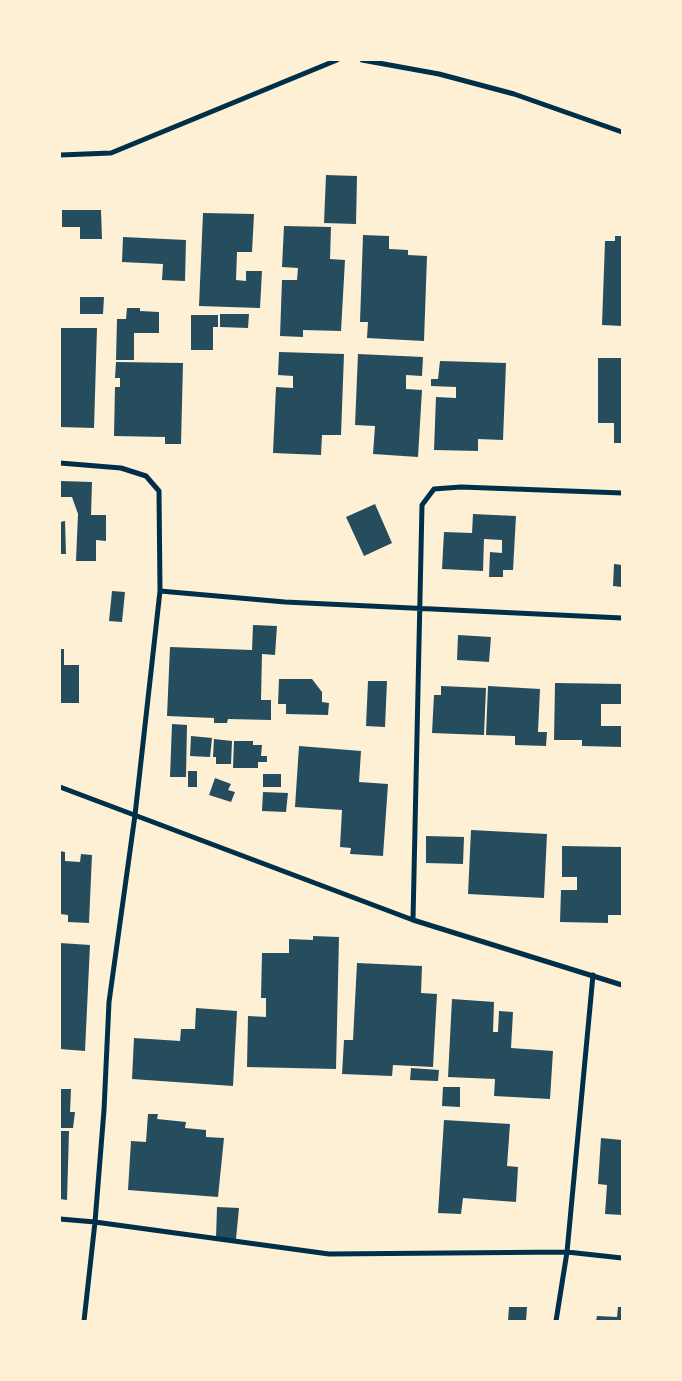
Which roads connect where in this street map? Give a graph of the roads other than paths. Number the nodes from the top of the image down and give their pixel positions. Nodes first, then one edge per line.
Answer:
1 (337, 60) edge
2 (362, 60) edge
3 (622, 132) edge
4 (60, 155) edge
5 (60, 463) edge
6 (622, 493) edge
7 (160, 592) junction
8 (419, 609) junction
9 (622, 618) edge
10 (60, 787) edge
11 (135, 815) junction
12 (413, 920) junction
13 (593, 975) junction
14 (622, 984) edge
15 (60, 1219) edge
16 (95, 1222) junction
17 (567, 1252) junction
18 (622, 1258) edge
19 (84, 1321) edge
20 (556, 1321) edge

1 - 4 street
2 - 3 street
5 - 7 street
6 - 8 street
7 - 8 street
7 - 11 street
8 - 9 street
8 - 12 street
10 - 11 street
11 - 12 street
11 - 16 street
12 - 13 street
13 - 14 street
13 - 17 street
15 - 16 street
16 - 17 street
16 - 19 street
17 - 18 street
17 - 20 street

